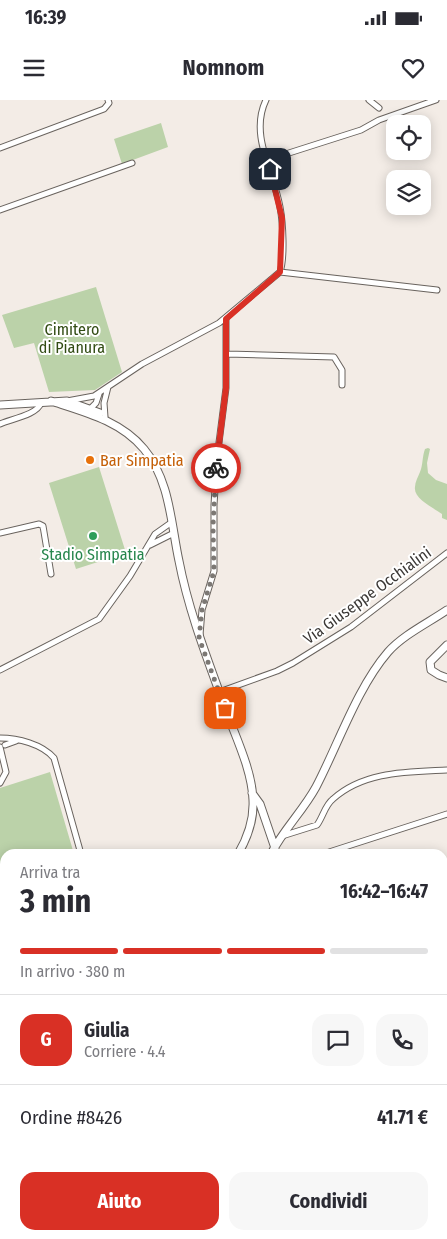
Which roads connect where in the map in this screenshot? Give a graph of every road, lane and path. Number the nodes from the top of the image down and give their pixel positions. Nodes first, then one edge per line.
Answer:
1 (108, 100) edge
2 (266, 100) edge
3 (369, 100) edge
4 (436, 100) edge
5 (379, 108) dead end
6 (0, 148) edge
7 (267, 160) junction
8 (132, 163) dead end
9 (0, 210) edge
10 (280, 272) junction
11 (437, 290) dead end
12 (226, 319) junction
13 (227, 354) junction
14 (342, 385) dead end
15 (108, 386) junction
16 (99, 394) junction
17 (92, 397) junction
18 (41, 402) junction
19 (66, 403) junction
20 (0, 405) edge
21 (91, 408) junction
22 (105, 418) junction
23 (0, 424) edge
24 (172, 522) junction
25 (0, 533) edge
26 (174, 533) junction
27 (147, 547) junction
28 (447, 553) edge
29 (51, 574) dead end
30 (447, 610) edge
31 (199, 638) junction
32 (447, 645) edge
33 (0, 670) edge
34 (446, 676) edge
35 (219, 692) junction
36 (1, 737) edge
37 (21, 740) junction
38 (2, 746) edge
39 (447, 770) edge
40 (0, 783) edge
41 (252, 793) junction
42 (447, 814) edge
43 (282, 836) junction
44 (80, 849) edge
45 (240, 849) edge
46 (272, 849) edge
47 (274, 849) edge
48 (338, 849) edge

1 - 6 street
2 - 7 street
3 - 5 street
4 - 7 street
7 - 10 street
8 - 9 street
10 - 11 street
10 - 12 street
12 - 13 street
12 - 15 street
13 - 14 street
13 - 31 street
15 - 16 street
15 - 22 street
16 - 17 street
16 - 21 street
17 - 19 street
17 - 21 street
18 - 19 street
18 - 20 street
18 - 23 street
19 - 21 street
19 - 22 street
21 - 22 street
22 - 24 street
24 - 26 street
24 - 27 street
25 - 29 street
26 - 27 street
26 - 31 street
27 - 33 street
28 - 35 street, Via Giuseppe Occhialini
30 - 43 street
31 - 35 street
32 - 34 street
35 - 41 street
36 - 37 street
36 - 38 street
37 - 38 street
37 - 44 street
38 - 40 street
39 - 43 street
41 - 45 street
41 - 46 street
42 - 48 street
43 - 47 street

